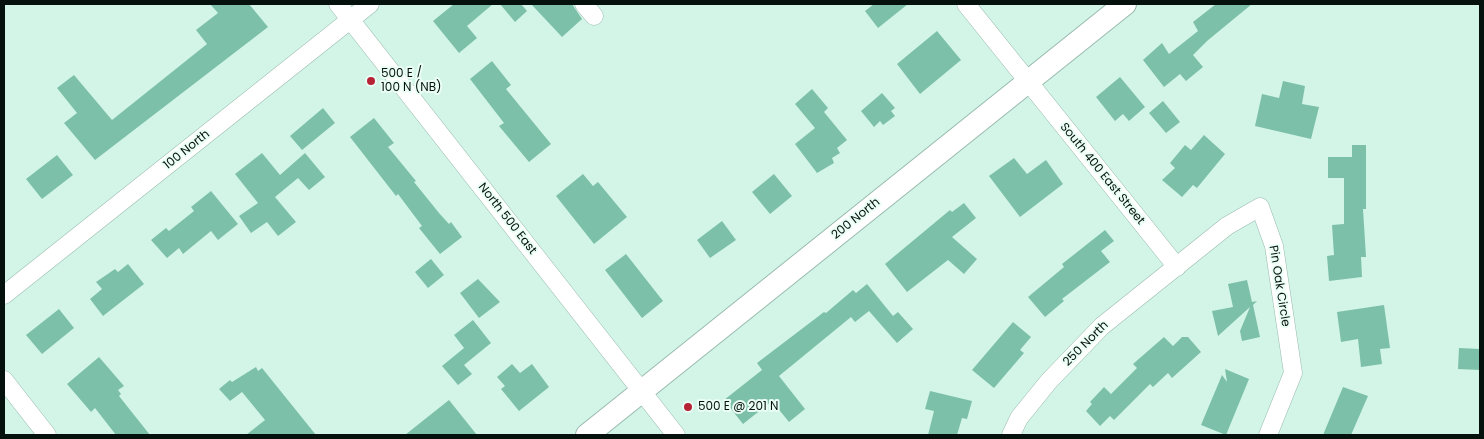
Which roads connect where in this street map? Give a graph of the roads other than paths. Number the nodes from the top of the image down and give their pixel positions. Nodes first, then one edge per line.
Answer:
1 (338, 4) edge
2 (370, 4) edge
3 (966, 4) edge
4 (1125, 4) edge
5 (351, 19) junction
6 (1028, 82) junction
7 (1177, 267) junction
8 (4, 295) edge
9 (4, 380) edge
10 (642, 392) junction
11 (47, 435) edge
12 (587, 435) edge
13 (676, 435) edge
14 (1011, 435) edge
15 (1268, 435) edge

1 - 5 street, North 500 East
2 - 5 street, 100 North
3 - 6 street, South 400 East Street
4 - 6 main road, 200 North
5 - 8 street, 100 North
5 - 10 street, North 500 East
6 - 7 street, South 400 East Street
6 - 10 main road, 200 North
7 - 14 street, 250 North
7 - 15 street, Pin Oak Circle
9 - 11 street
10 - 12 main road, 200 North
10 - 13 street, North 500 East

